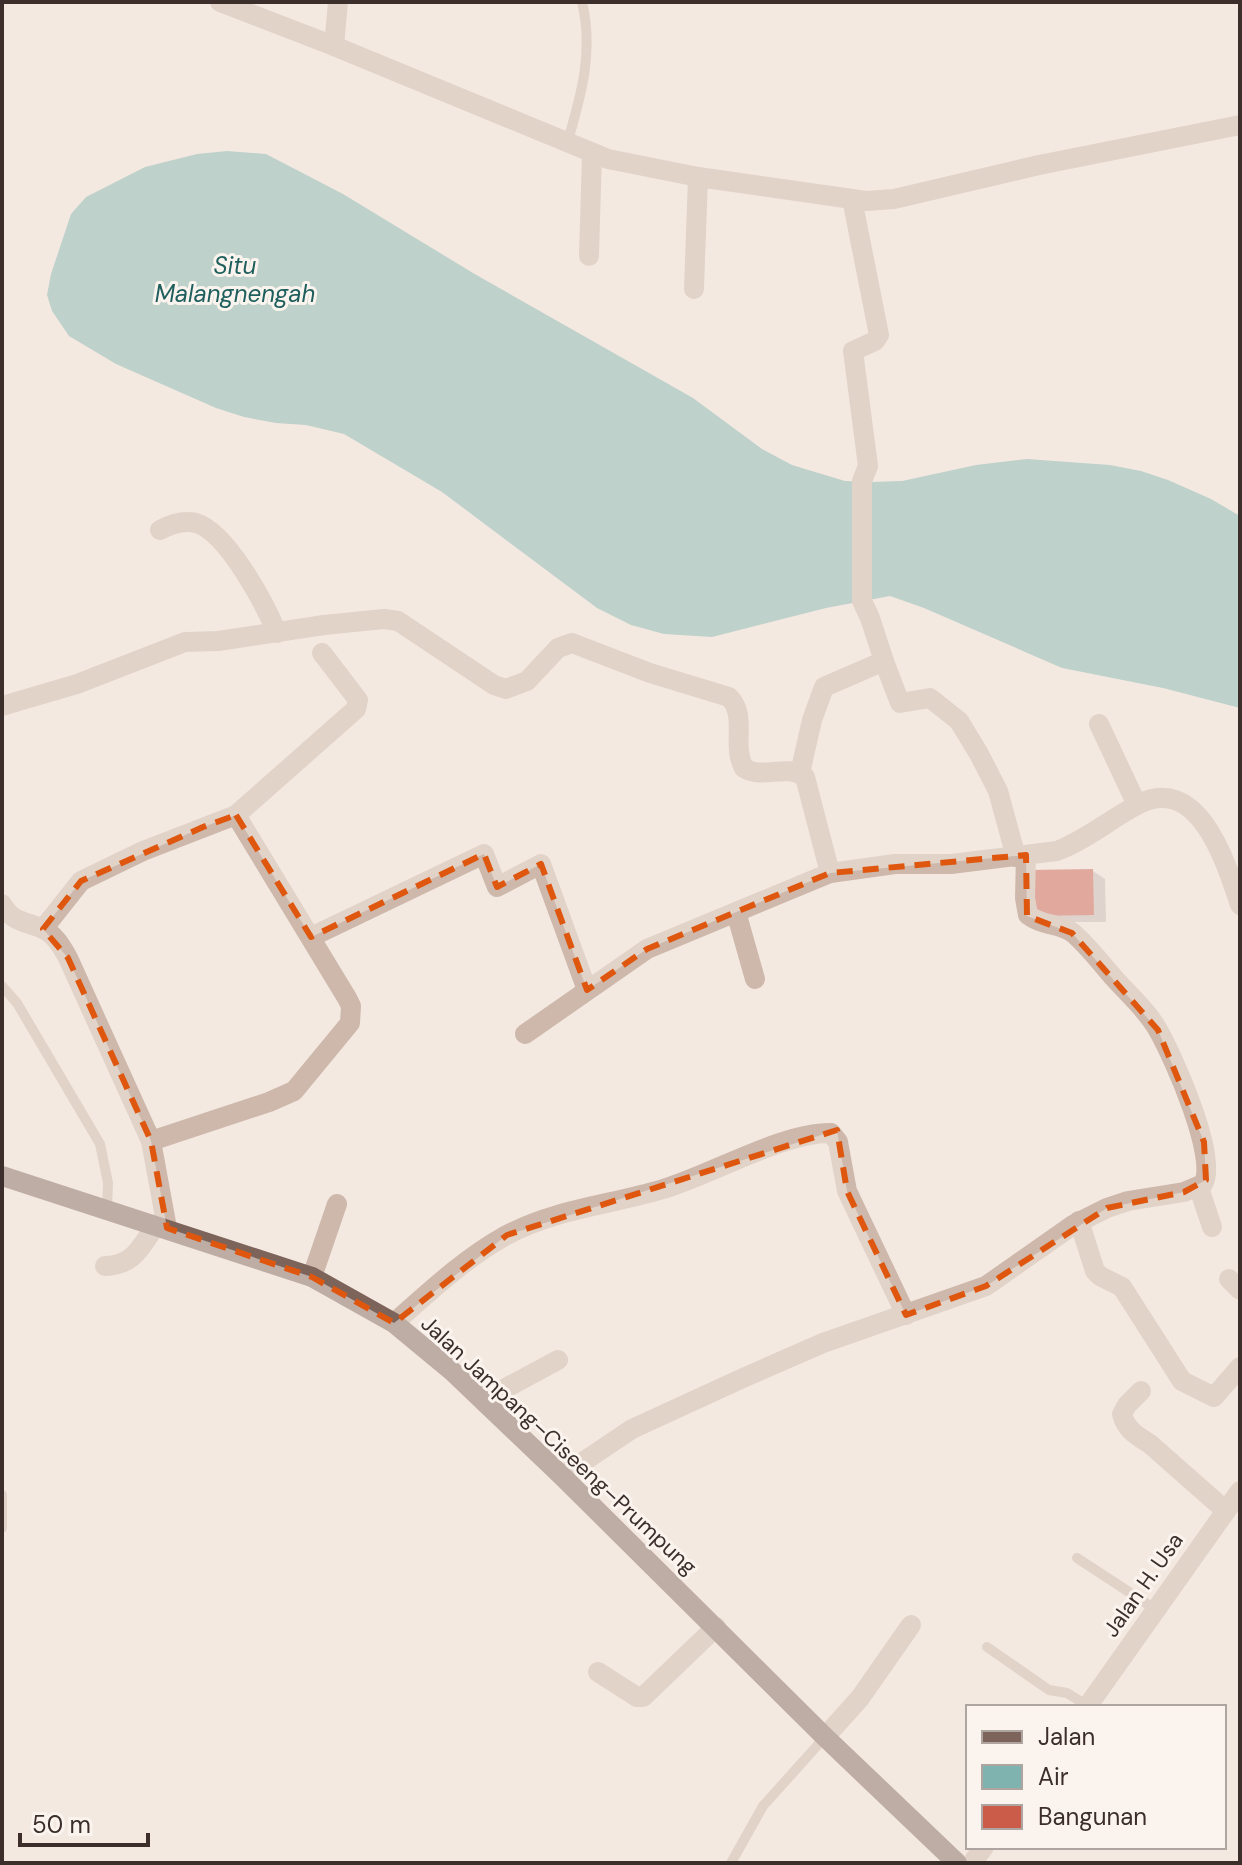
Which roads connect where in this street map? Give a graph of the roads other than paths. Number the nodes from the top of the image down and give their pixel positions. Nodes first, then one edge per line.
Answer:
1 (220, 2) edge
2 (338, 2) edge
3 (582, 2) edge
4 (334, 46) junction
5 (1240, 125) edge
6 (567, 144) junction
7 (592, 153) junction
8 (698, 177) junction
9 (852, 199) junction
10 (589, 256) dead end
11 (694, 289) dead end
12 (160, 530) dead end
13 (277, 633) junction
14 (322, 653) dead end
15 (884, 661) junction
16 (2, 706) edge
17 (1099, 724) dead end
18 (800, 773) junction
19 (1137, 805) junction
20 (236, 815) junction
21 (1021, 856) junction
22 (830, 873) junction
23 (2, 904) edge
24 (1240, 905) edge
25 (736, 912) junction
26 (43, 929) junction
27 (311, 937) junction
28 (755, 979) dead end
29 (2, 986) edge
30 (587, 990) junction
31 (525, 1034) dead end
32 (151, 1141) junction
33 (2, 1176) edge
34 (1199, 1188) junction
35 (337, 1204) dead end
36 (107, 1209) junction
37 (1079, 1221) junction
38 (162, 1226) junction
39 (1212, 1227) dead end
40 (105, 1266) dead end
41 (312, 1277) junction
42 (906, 1315) junction
43 (394, 1323) junction
44 (558, 1360) dead end
45 (1240, 1367) edge
46 (1141, 1391) dead end
47 (485, 1403) junction
48 (562, 1476) junction
49 (1240, 1491) edge
50 (2, 1495) edge
51 (1226, 1511) junction
52 (2, 1528) edge
53 (1077, 1558) dead end
54 (1155, 1609) junction
55 (911, 1625) dead end
56 (716, 1627) junction
57 (987, 1647) dead end
58 (598, 1672) dead end
59 (1086, 1705) edge
60 (1089, 1705) edge
61 (825, 1737) junction
62 (731, 1863) edge
63 (957, 1863) edge

1 - 4 street
2 - 4 street
3 - 6 lane
4 - 6 street
5 - 9 street
6 - 7 street
7 - 8 street
7 - 10 street
8 - 9 street
8 - 11 street
9 - 15 street
12 - 13 street
13 - 16 street
13 - 18 street
14 - 20 street
15 - 18 street
15 - 21 street
17 - 19 street
18 - 22 street
19 - 21 street
19 - 24 street
20 - 26 street
20 - 27 street
21 - 22 street
21 - 34 street
22 - 25 street
23 - 26 street
25 - 28 street
25 - 30 street
26 - 32 street
27 - 30 street
27 - 32 street
29 - 36 lane
30 - 31 street
32 - 38 street
33 - 36 main road, Jalan Jampang–Ciseeng–Prumpung
34 - 37 street
34 - 39 street
35 - 41 street
36 - 38 main road, Jalan Jampang–Ciseeng–Prumpung
37 - 42 street
37 - 45 street
38 - 40 street
38 - 41 main road, Jalan Jampang–Ciseeng–Prumpung
41 - 43 main road, Jalan Jampang–Ciseeng–Prumpung
42 - 43 street
42 - 48 street
43 - 47 main road, Jalan Jampang–Ciseeng–Prumpung
44 - 47 street
46 - 51 street
47 - 48 main road, Jalan Jampang–Ciseeng–Prumpung
48 - 56 main road, Jalan Jampang–Ciseeng–Prumpung
49 - 51 street, Jalan H. Usa
50 - 52 lane
51 - 54 street, Jalan H. Usa
53 - 54 lane
54 - 60 street, Jalan H. Usa
55 - 61 street
56 - 58 street
56 - 61 main road, Jalan Jampang–Ciseeng–Prumpung
57 - 59 lane
61 - 62 lane
61 - 63 main road, Jalan Jampang–Ciseeng–Prumpung

